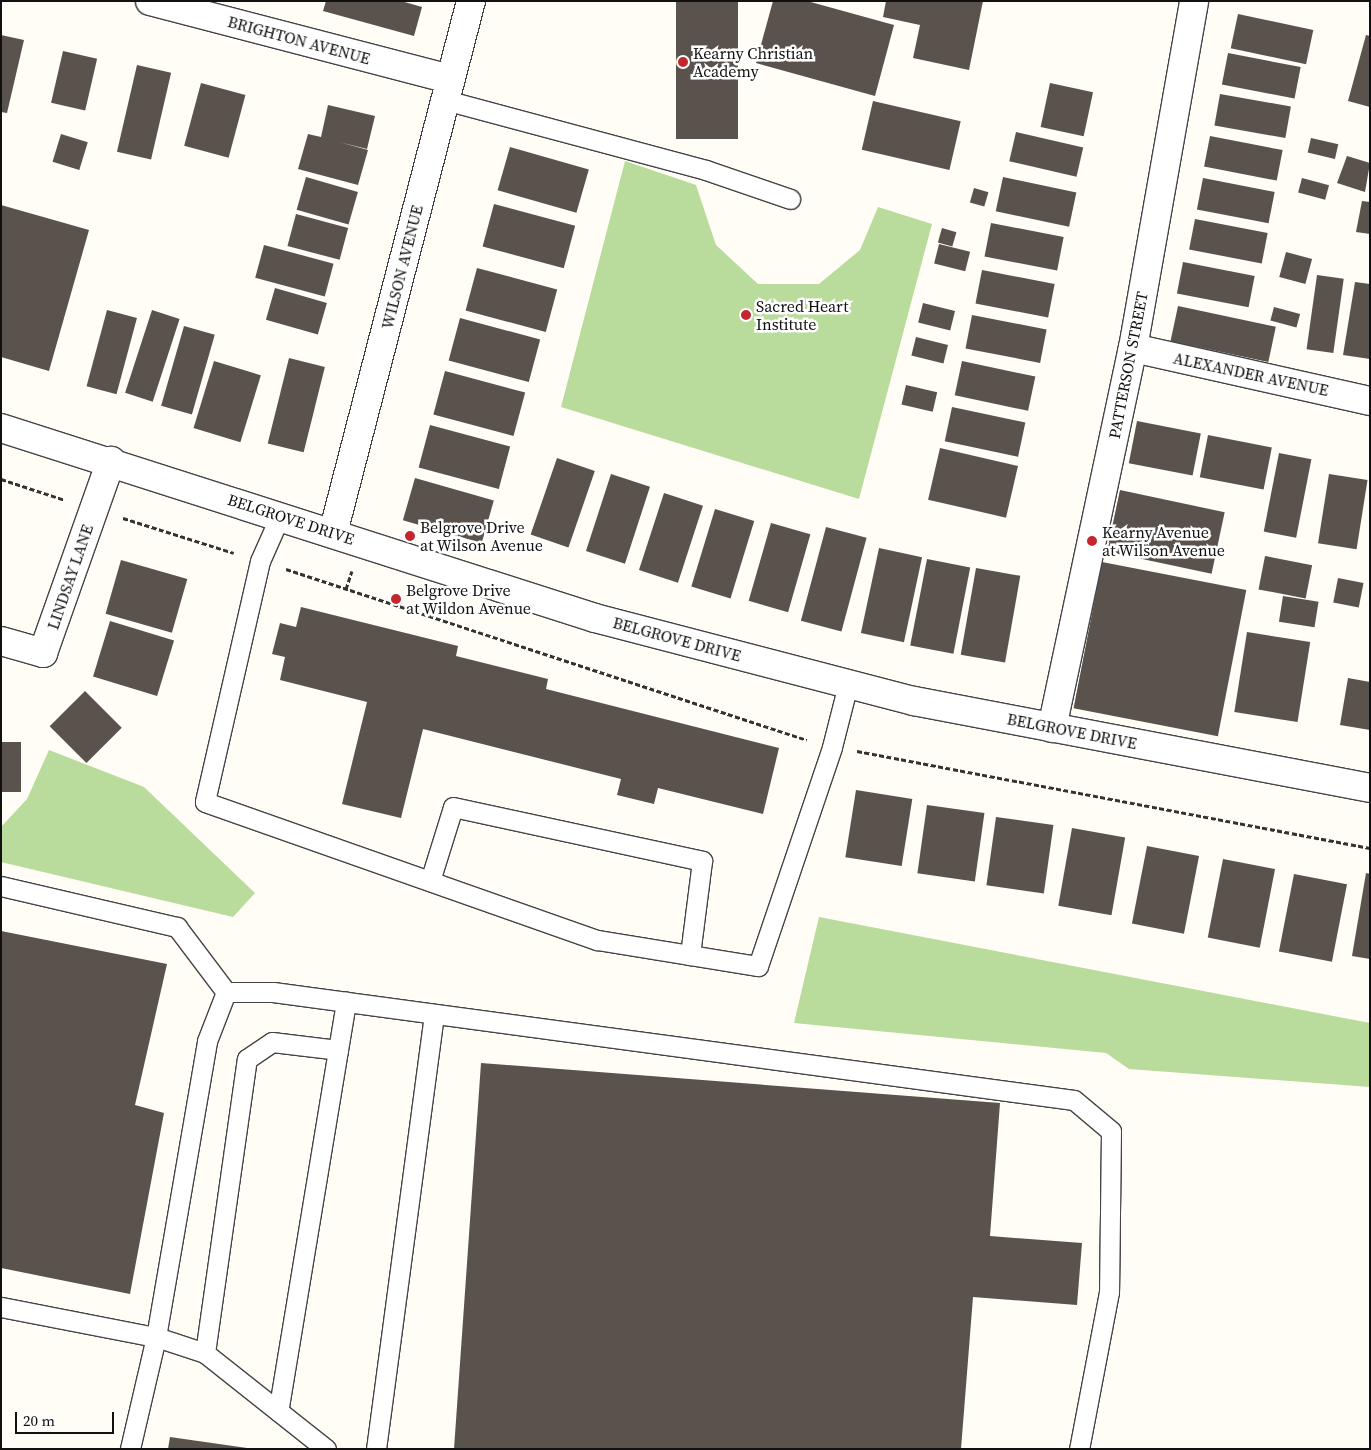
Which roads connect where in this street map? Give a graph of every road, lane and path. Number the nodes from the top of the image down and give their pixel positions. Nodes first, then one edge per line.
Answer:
1 (150, 1) edge
2 (470, 1) edge
3 (1194, 1) edge
4 (447, 89) junction
5 (790, 199) dead end
6 (1132, 348) junction
7 (1370, 400) edge
8 (1, 428) edge
9 (111, 461) junction
10 (1, 480) edge
11 (94, 509) junction
12 (280, 516) junction
13 (333, 533) junction
14 (260, 561) junction
15 (1, 641) edge
16 (848, 684) junction
17 (1052, 728) junction
18 (832, 746) junction
19 (1370, 788) edge
20 (1370, 848) edge
21 (430, 881) junction
22 (1, 886) edge
23 (690, 955) junction
24 (226, 992) junction
25 (346, 1002) junction
26 (434, 1014) junction
27 (338, 1050) junction
28 (1, 1307) edge
29 (156, 1337) junction
30 (204, 1353) junction
31 (278, 1411) junction
32 (130, 1449) edge
33 (326, 1449) edge
34 (376, 1449) edge
35 (1078, 1449) edge

1 - 4 street, BRIGHTON AVENUE
2 - 4 street, WILSON AVENUE
3 - 6 street, PATTERSON STREET
4 - 5 lane
4 - 13 street, WILSON AVENUE
6 - 7 street, ALEXANDER AVENUE
6 - 17 street, PATTERSON STREET
8 - 9 street, BELGROVE DRIVE
9 - 11 street, LINDSAY LANE
9 - 12 street, BELGROVE DRIVE
10 - 11 path
11 - 14 path
11 - 15 street, LINDSAY LANE
12 - 13 street, BELGROVE DRIVE
12 - 14 lane
13 - 16 street, BELGROVE DRIVE
14 - 18 path
14 - 21 lane
16 - 17 street, BELGROVE DRIVE
16 - 18 lane
17 - 19 street, BELGROVE DRIVE
18 - 20 path
18 - 23 lane
21 - 23 lane
21 - 23 lane
22 - 24 lane
24 - 25 lane
24 - 29 lane
25 - 26 lane
25 - 27 lane
26 - 34 lane
26 - 35 lane
27 - 30 lane
27 - 31 lane
28 - 29 lane
29 - 30 lane
29 - 32 lane
30 - 31 lane
31 - 33 lane

